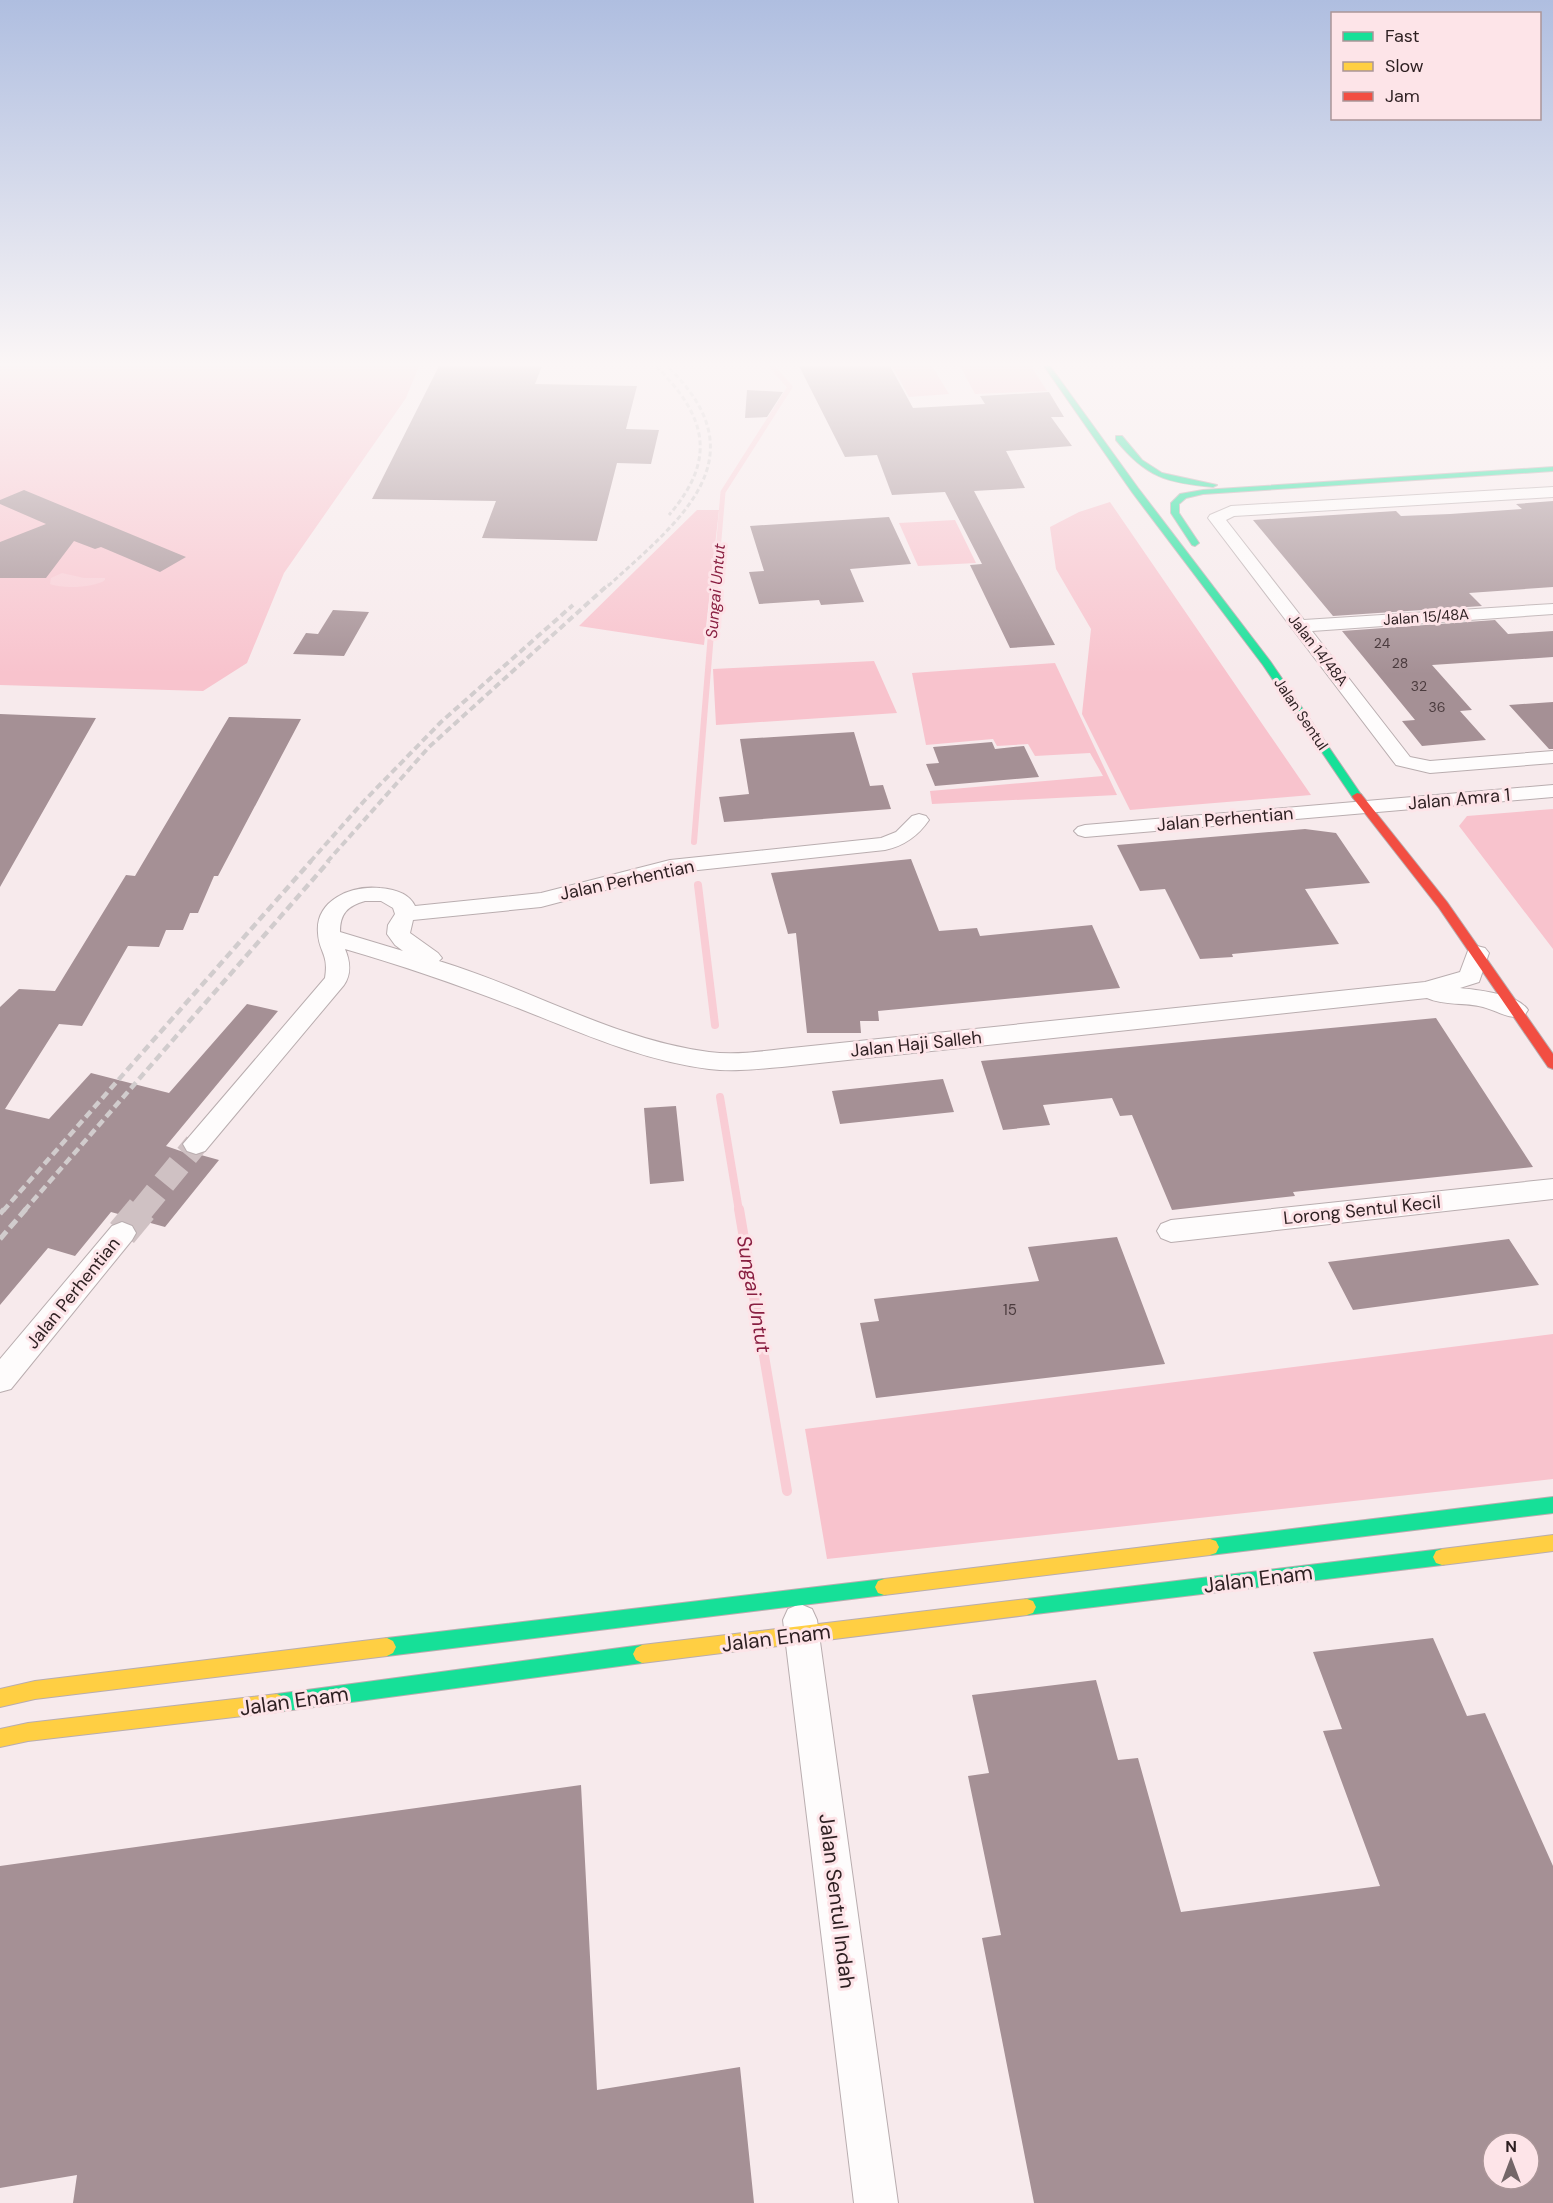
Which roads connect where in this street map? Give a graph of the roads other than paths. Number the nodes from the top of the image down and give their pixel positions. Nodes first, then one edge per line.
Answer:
1 (1120, 469) edge
2 (1148, 469) edge
3 (1553, 470) edge
4 (1535, 471) junction
5 (1553, 480) edge
6 (1327, 483) junction
7 (1286, 486) junction
8 (1553, 492) edge
9 (1321, 506) junction
10 (1204, 581) junction
11 (1553, 609) edge
12 (1300, 626) junction
13 (1545, 757) edge
14 (1553, 776) edge
15 (1553, 792) edge
16 (1365, 807) junction
17 (919, 820) dead end
18 (1085, 831) dead end
19 (407, 910) junction
20 (329, 936) junction
21 (1477, 953) junction
22 (445, 971) junction
23 (1400, 993) junction
24 (1516, 1010) junction
25 (1553, 1064) edge
26 (196, 1144) tunnel mouth
27 (1553, 1189) edge
28 (1171, 1231) dead end
29 (122, 1233) tunnel mouth
30 (0, 1380) edge
31 (1553, 1505) edge
32 (1553, 1543) edge
33 (799, 1616) junction
34 (0, 1698) edge
35 (0, 1738) edge
36 (876, 2203) edge

1 - 10 main road, Jalan Sentul
2 - 7 main road
3 - 4 main road
4 - 5 street
4 - 6 main road
6 - 7 main road
6 - 9 street
7 - 10 main road
8 - 9 street
9 - 12 street, Jalan 14/48A
10 - 16 main road, Jalan Sentul
11 - 12 street, Jalan 15/48A
12 - 13 street, Jalan 14/48A
13 - 14 street
15 - 16 street, Jalan Amra 1
16 - 18 street, Jalan Perhentian
16 - 21 main road, Jalan Sentul
17 - 19 street, Jalan Perhentian
19 - 20 street
19 - 22 street, Jalan Haji Salleh
20 - 22 street, Jalan Haji Salleh
20 - 26 street
21 - 23 street, Jalan Haji Salleh
21 - 24 main road, Jalan Sentul
22 - 23 street, Jalan Haji Salleh
23 - 24 street, Jalan Haji Salleh
24 - 25 main road, Jalan Sentul
27 - 28 street, Lorong Sentul Kecil
29 - 30 street, Jalan Perhentian
31 - 33 main road, Jalan Enam
32 - 33 main road, Jalan Enam
33 - 34 main road, Jalan Enam
33 - 35 main road, Jalan Enam
33 - 36 street, Jalan Sentul Indah

